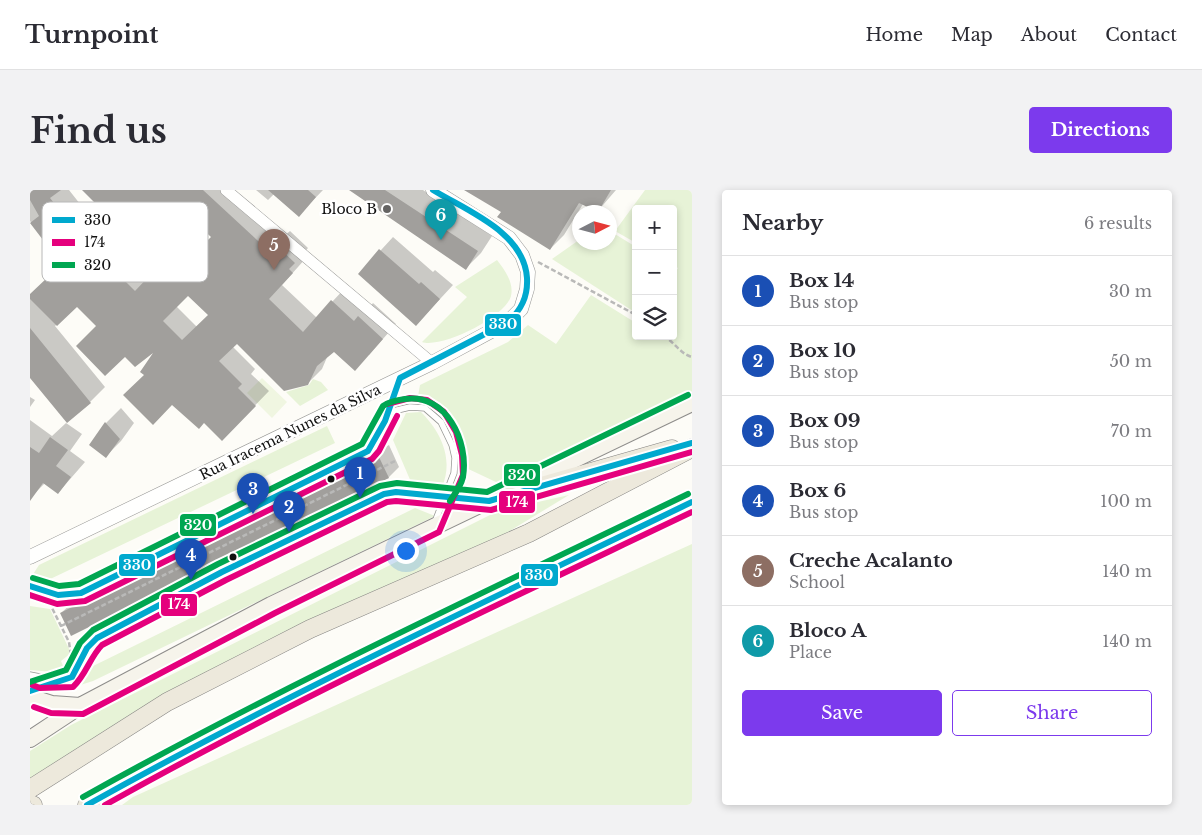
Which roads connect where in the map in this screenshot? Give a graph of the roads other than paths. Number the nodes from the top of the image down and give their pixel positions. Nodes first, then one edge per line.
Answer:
1 (226, 190) edge
2 (433, 190) edge
3 (432, 363) junction
4 (400, 378) junction
5 (692, 404) edge
6 (389, 412) junction
7 (692, 443) edge
8 (692, 448) edge
9 (443, 496) junction
10 (489, 501) junction
11 (692, 502) edge
12 (434, 525) junction
13 (30, 557) edge
14 (30, 586) edge
15 (30, 675) edge
16 (66, 680) junction
17 (30, 691) edge
18 (30, 697) edge
19 (80, 706) junction
20 (30, 739) edge
21 (30, 789) edge
22 (87, 805) edge

1 - 3 street
2 - 3 street, Rua Iracema Nunes da Silva
3 - 4 street, Rua Iracema Nunes da Silva
4 - 6 lane
4 - 13 street, Rua Iracema Nunes da Silva
5 - 10 main road
6 - 9 lane
6 - 14 lane
7 - 10 main road
8 - 21 main road
9 - 10 lane
9 - 12 lane
9 - 16 lane
10 - 12 main road
11 - 22 main road
12 - 19 main road
15 - 16 lane
16 - 17 lane
18 - 19 main road
19 - 20 main road

